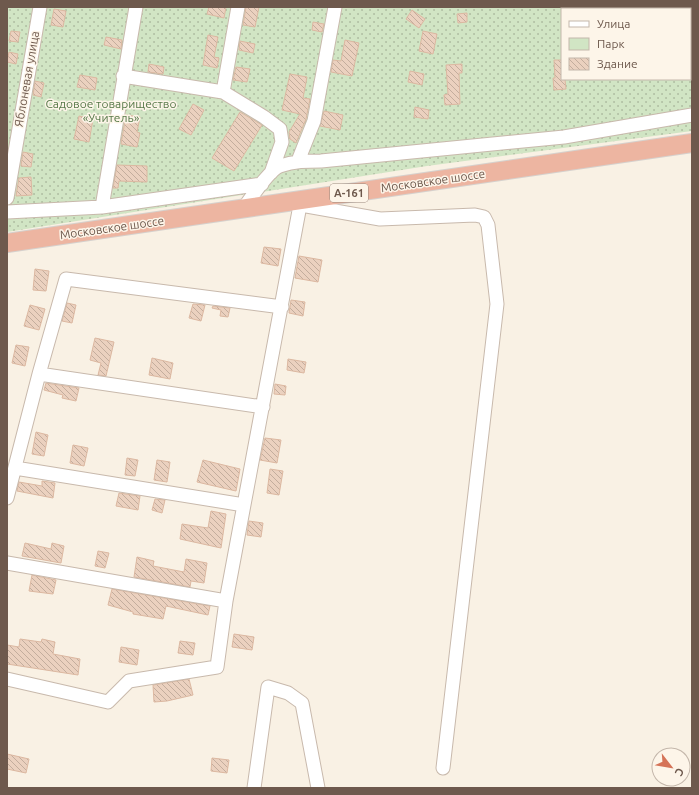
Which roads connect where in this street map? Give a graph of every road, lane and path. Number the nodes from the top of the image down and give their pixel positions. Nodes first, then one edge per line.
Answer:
1 (40, 7) edge
2 (136, 7) edge
3 (238, 7) edge
4 (335, 7) edge
5 (123, 76) junction
6 (222, 92) junction
7 (692, 115) edge
8 (692, 143) edge
9 (298, 161) junction
10 (271, 173) junction
11 (262, 184) junction
12 (7, 198) edge
13 (301, 203) junction
14 (102, 207) junction
15 (243, 209) junction
16 (7, 212) edge
17 (7, 243) edge
18 (282, 307) junction
19 (39, 374) junction
20 (263, 407) junction
21 (15, 468) junction
22 (7, 498) edge
23 (244, 505) junction
24 (7, 562) edge
25 (226, 602) junction
26 (7, 679) edge
27 (443, 768) dead end
28 (254, 788) edge
29 (318, 788) edge

1 - 12 street, Яблоневая улица
2 - 5 street
3 - 6 street
4 - 9 street
5 - 6 street
5 - 14 street
6 - 10 street
7 - 9 street
8 - 13 highway, Московское шоссе / А-161
9 - 10 street
10 - 11 street
11 - 14 street
11 - 15 street
13 - 15 highway, Московское шоссе / А-161
13 - 18 street
13 - 27 street
14 - 16 street
15 - 17 highway, Московское шоссе / А-161
18 - 19 street
18 - 20 street
19 - 20 street
19 - 21 street
20 - 23 street
21 - 22 street
21 - 23 street
23 - 25 street
24 - 25 street
25 - 26 street
28 - 29 street

